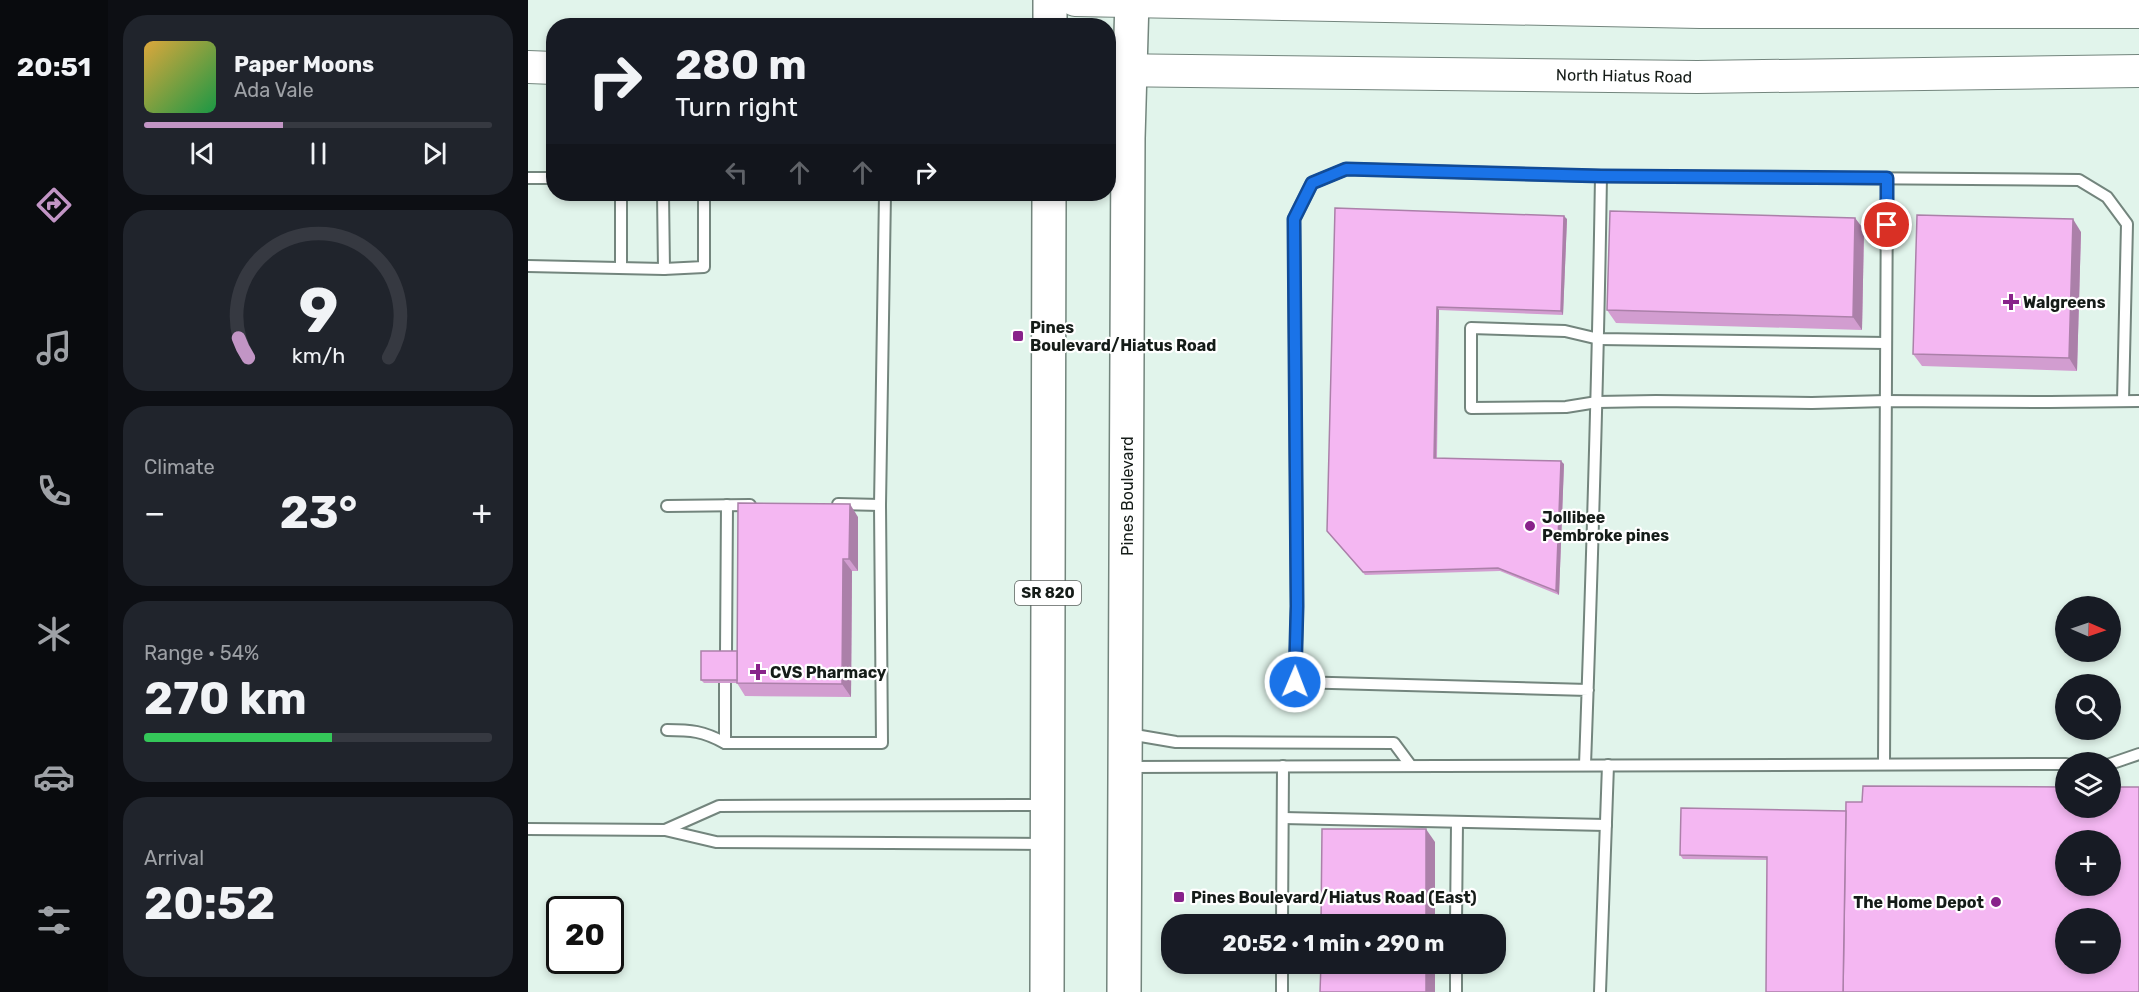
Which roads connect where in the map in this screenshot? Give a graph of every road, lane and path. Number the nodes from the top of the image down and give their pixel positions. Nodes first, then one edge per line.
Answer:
1 (1050, 0) edge
2 (1075, 0) edge
3 (1132, 0) edge
4 (2139, 12) edge
5 (1050, 18) edge
6 (528, 67) edge
7 (546, 68) edge
8 (1119, 70) edge
9 (2139, 71) edge
10 (1601, 176) junction
11 (528, 178) edge
12 (546, 178) edge
13 (1887, 178) junction
14 (621, 201) edge
15 (663, 201) edge
16 (704, 201) edge
17 (885, 201) edge
18 (1049, 201) edge
19 (528, 266) edge
20 (621, 267) junction
21 (664, 269) junction
22 (1599, 339) junction
23 (1886, 343) junction
24 (1886, 401) junction
25 (2123, 401) junction
26 (2139, 401) edge
27 (1597, 402) junction
28 (826, 504) edge
29 (727, 505) junction
30 (760, 505) edge
31 (880, 505) junction
32 (667, 506) dead end
33 (726, 654) edge
34 (725, 683) edge
35 (1588, 690) junction
36 (667, 730) dead end
37 (1125, 733) junction
38 (725, 743) junction
39 (2139, 754) edge
40 (2121, 760) edge
41 (2055, 764) edge
42 (1585, 765) junction
43 (1608, 765) junction
44 (1884, 765) junction
45 (1283, 766) junction
46 (1411, 766) junction
47 (1125, 767) junction
48 (1048, 805) junction
49 (1283, 818) junction
50 (1457, 822) junction
51 (1606, 825) junction
52 (528, 829) edge
53 (665, 830) junction
54 (1048, 844) junction
55 (1282, 914) edge
56 (1456, 914) edge
57 (1282, 974) edge
58 (1456, 974) edge
59 (1047, 992) edge
60 (1124, 992) edge
61 (1282, 992) edge
62 (1456, 992) edge
63 (1600, 992) edge

1 - 5 highway
2 - 3 main road
3 - 4 main road
3 - 8 highway, Pines Boulevard
6 - 7 main road
8 - 9 main road, North Hiatus Road
8 - 37 highway, Pines Boulevard
10 - 13 lane
10 - 22 lane
10 - 35 lane
11 - 12 lane
13 - 23 lane
13 - 25 lane
14 - 20 lane
15 - 21 lane
16 - 21 lane
17 - 31 lane
18 - 48 highway, SR 820
19 - 20 lane
20 - 21 lane
22 - 23 lane
22 - 27 lane
22 - 27 lane
23 - 24 lane
24 - 25 lane
24 - 27 lane
24 - 44 lane
25 - 26 lane
27 - 35 lane
28 - 31 lane
29 - 30 lane
29 - 32 lane
29 - 33 lane
31 - 38 lane
34 - 38 lane
35 - 42 lane
36 - 38 lane
37 - 46 lane
37 - 47 highway, Pines Boulevard
39 - 40 lane
41 - 44 lane
42 - 43 lane
42 - 46 lane
43 - 44 lane
43 - 51 lane
45 - 46 lane
45 - 47 lane
45 - 49 lane
47 - 60 highway, Pines Boulevard
48 - 53 lane
48 - 54 highway, SR 820
49 - 50 lane
49 - 55 lane
50 - 51 lane
50 - 56 lane
51 - 63 lane
52 - 53 lane
53 - 54 lane
54 - 59 highway, SR 820
57 - 61 lane
58 - 62 lane

